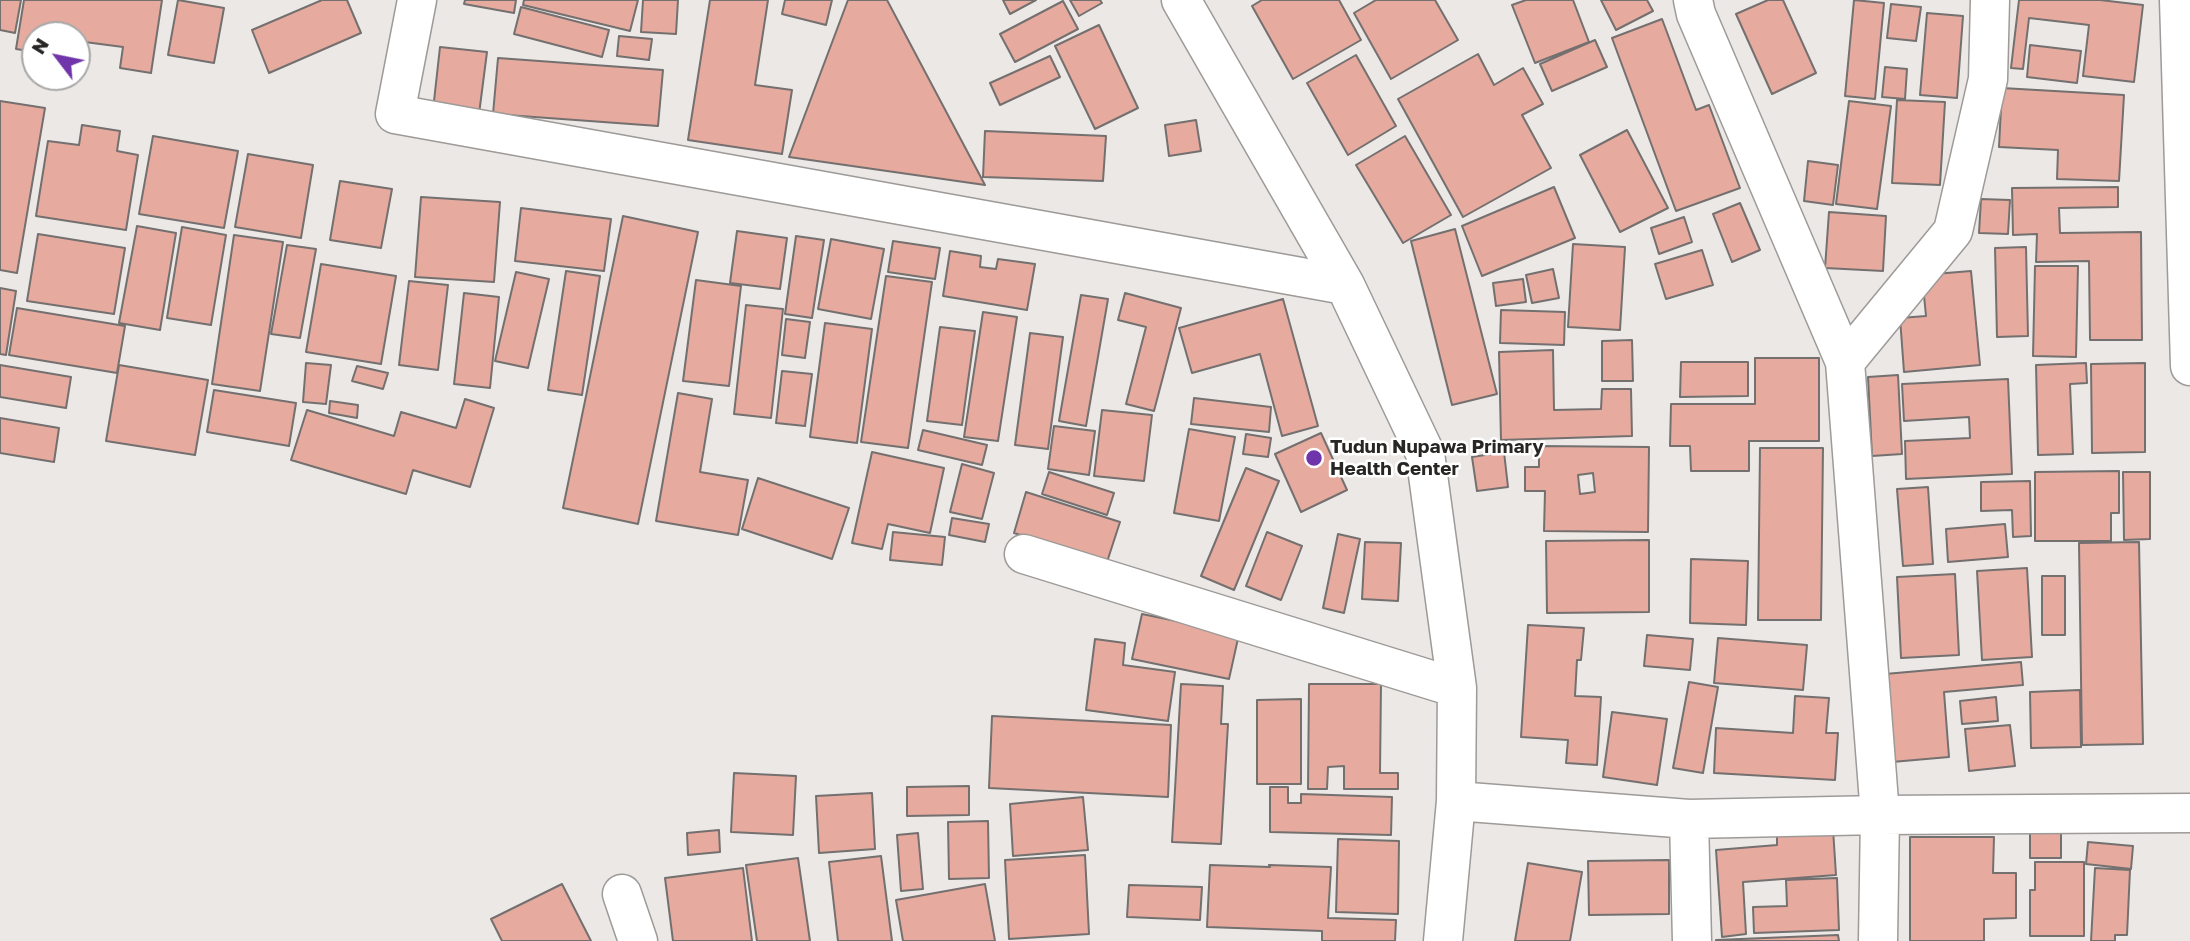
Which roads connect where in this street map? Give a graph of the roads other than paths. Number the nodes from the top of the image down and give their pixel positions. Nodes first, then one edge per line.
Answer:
1 (417, 0) edge
2 (1181, 0) edge
3 (1693, 0) edge
4 (1990, 0) edge
5 (2179, 0) edge
6 (1345, 285) junction
7 (1845, 362) junction
8 (2190, 366) edge
9 (1024, 554) dead end
10 (1457, 688) junction
11 (1456, 801) junction
12 (2190, 813) edge
13 (1880, 815) junction
14 (1689, 820) junction
15 (622, 894) dead end
16 (638, 941) edge
17 (1443, 941) edge
18 (1692, 941) edge
19 (1878, 941) edge

1 - 6 street
2 - 6 street
3 - 7 street
4 - 7 street
5 - 8 street
6 - 10 street
7 - 13 street
9 - 10 street
10 - 11 street
11 - 14 street
11 - 17 street
12 - 13 street
13 - 14 street
13 - 19 street
14 - 18 street
15 - 16 street

